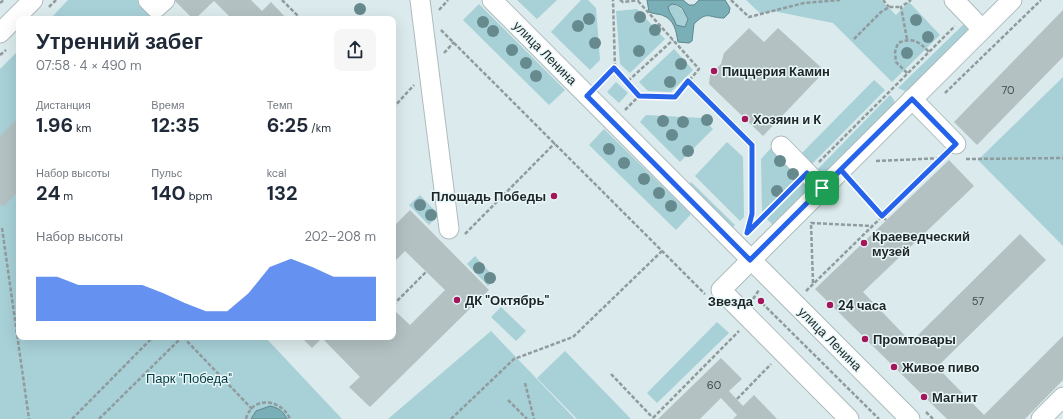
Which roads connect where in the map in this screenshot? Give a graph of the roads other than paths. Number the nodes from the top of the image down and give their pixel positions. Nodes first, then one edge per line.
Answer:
1 (33, 0) edge
2 (148, 0) edge
3 (165, 0) edge
4 (420, 0) edge
5 (492, 0) edge
6 (954, 0) edge
7 (1012, 0) edge
8 (17, 16) edge
9 (16, 17) edge
10 (982, 29) junction
11 (0, 33) edge
12 (912, 99) junction
13 (780, 146) dead end
14 (956, 154) road end
15 (822, 188) junction
16 (458, 230) road end
17 (750, 260) junction
18 (1063, 397) edge
19 (849, 419) edge
20 (910, 419) edge
21 (1041, 419) edge

1 - 8 street
2 - 3 street
4 - 16 street
5 - 17 street, улица Ленина
6 - 10 street
7 - 10 street
9 - 11 street
10 - 12 street
12 - 14 street
12 - 15 street
13 - 15 street
15 - 17 street
17 - 19 street
17 - 20 street, улица Ленина
18 - 21 street

